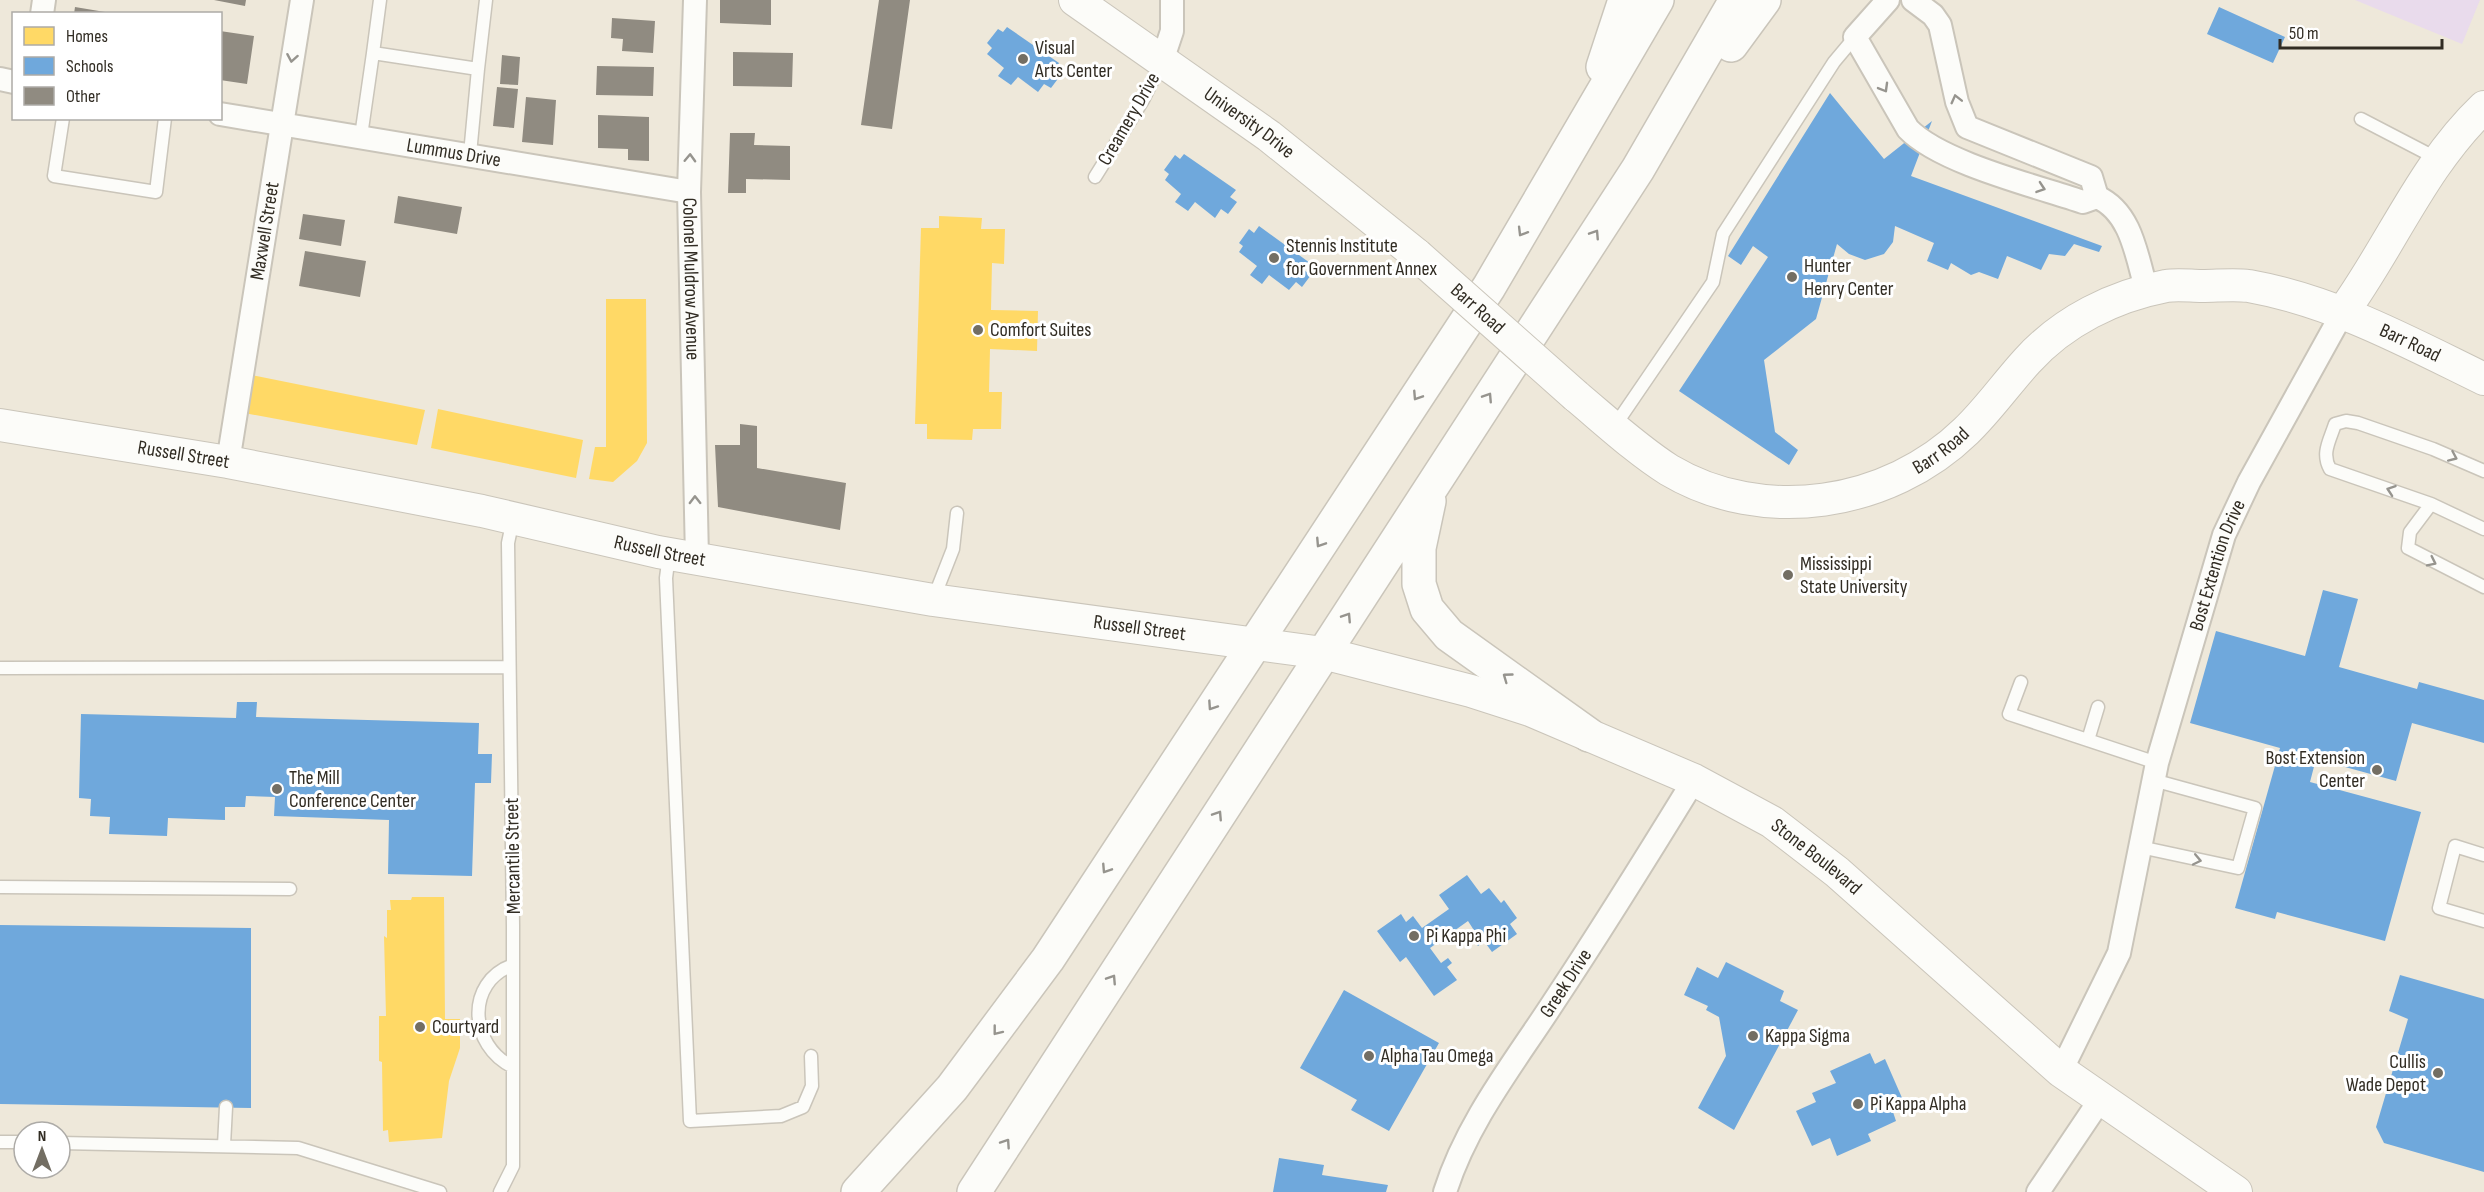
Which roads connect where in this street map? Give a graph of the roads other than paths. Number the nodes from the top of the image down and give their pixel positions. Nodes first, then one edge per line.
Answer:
1 (302, 0) edge
2 (380, 0) edge
3 (486, 0) edge
4 (695, 0) edge
5 (1075, 0) edge
6 (1172, 0) edge
7 (1625, 0) edge
8 (1657, 0) edge
9 (1736, 0) edge
10 (1764, 0) edge
11 (1888, 0) edge
12 (1913, 0) edge
13 (1855, 37) junction
14 (373, 53) junction
15 (1162, 60) junction
16 (478, 69) junction
17 (2484, 107) edge
18 (222, 114) edge
19 (2361, 119) dead end
20 (63, 120) edge
21 (165, 120) edge
22 (282, 123) junction
23 (1967, 127) junction
24 (361, 136) junction
25 (470, 154) junction
26 (1952, 158) junction
27 (2438, 159) junction
28 (1638, 169) junction
29 (1095, 177) dead end
30 (689, 192) junction
31 (1544, 194) junction
32 (2097, 197) junction
33 (1417, 255) joint
34 (2147, 291) junction
35 (2343, 312) junction
36 (2484, 378) edge
37 (0, 425) edge
38 (1614, 428) junction
39 (228, 462) junction
40 (2484, 471) edge
41 (1433, 481) junction
42 (2431, 504) junction
43 (957, 513) dead end
44 (514, 518) junction
45 (2484, 529) edge
46 (683, 556) junction
47 (2484, 587) edge
48 (933, 600) junction
49 (1252, 646) junction
50 (1323, 653) junction
51 (510, 667) junction
52 (0, 668) edge
53 (2021, 682) dead end
54 (2098, 707) dead end
55 (1589, 735) junction
56 (2088, 740) junction
57 (2155, 772) junction
58 (1694, 780) junction
59 (2140, 847) junction
60 (2484, 855) edge
61 (0, 887) edge
62 (290, 889) dead end
63 (2484, 921) edge
64 (513, 965) junction
65 (811, 1056) dead end
66 (513, 1067) junction
67 (2061, 1071) junction
68 (2102, 1097) junction
69 (226, 1107) dead end
70 (72, 1143) edge
71 (224, 1145) junction
72 (440, 1192) edge
73 (500, 1192) edge
74 (858, 1192) edge
75 (974, 1192) edge
76 (1446, 1192) edge
77 (2038, 1192) edge
78 (2236, 1192) edge

1 -> 22 street, Maxwell Street
2 - 14 lane
3 - 16 lane
30 -> 4 street, Colonel Muldrow Avenue
5 - 15 street, University Drive
6 - 15 street
7 - 31 main road
8 - 31 main road
9 - 28 main road
10 - 28 main road
11 - 13 street
23 -> 12 street
13 -> 26 street
13 - 38 lane
14 - 16 lane
14 - 24 lane
15 - 29 lane, Creamery Drive
15 - 33 street, University Drive
16 - 25 lane
17 - 27 street, Bost Extention Drive
18 - 22 street, Lummus Drive
19 - 27 lane
20 - 21 lane
22 - 24 street, Lummus Drive
22 - 39 street, Maxwell Street
23 - 26 street
23 - 32 street
24 - 25 street, Lummus Drive
25 - 30 street, Lummus Drive
26 -> 32 street
27 - 35 street, Bost Extention Drive
41 -> 28 main road
46 -> 30 street, Colonel Muldrow Avenue
31 -> 49 main road
32 - 34 street
33 - 38 street, Barr Road, bridge
34 - 35 street, Barr Road
34 - 38 street, Barr Road
35 - 36 street, Barr Road
35 - 57 street, Bost Extention Drive
37 - 39 street, Russell Street
39 - 44 street, Russell Street
42 -> 40 lane
50 -> 41 main road
55 -> 41 main road
42 - 45 lane
42 -> 47 lane
43 - 48 lane
44 - 46 street, Russell Street
44 - 51 lane, Mercantile Street
46 - 48 street, Russell Street
46 - 65 lane
48 - 49 street, Russell Street
49 - 50 street, Russell Street
49 -> 74 main road
50 - 55 street, Stone Boulevard
75 -> 50 main road
51 - 52 lane
51 - 64 lane, Mercantile Street
53 - 56 lane
54 - 56 lane
55 - 58 street, Stone Boulevard
56 - 57 lane
57 - 59 street, Bost Extention Drive
59 -> 57 lane
58 - 67 street, Stone Boulevard
58 - 76 street, Greek Drive
59 - 67 street, Bost Extention Drive
60 - 63 lane
61 - 62 lane
64 - 66 lane, Mercantile Street
64 - 66 lane
66 - 73 lane, Mercantile Street
67 - 68 street, Stone Boulevard
68 - 77 street
68 - 78 street, Stone Boulevard
69 - 71 lane
70 - 71 lane
71 - 72 lane

